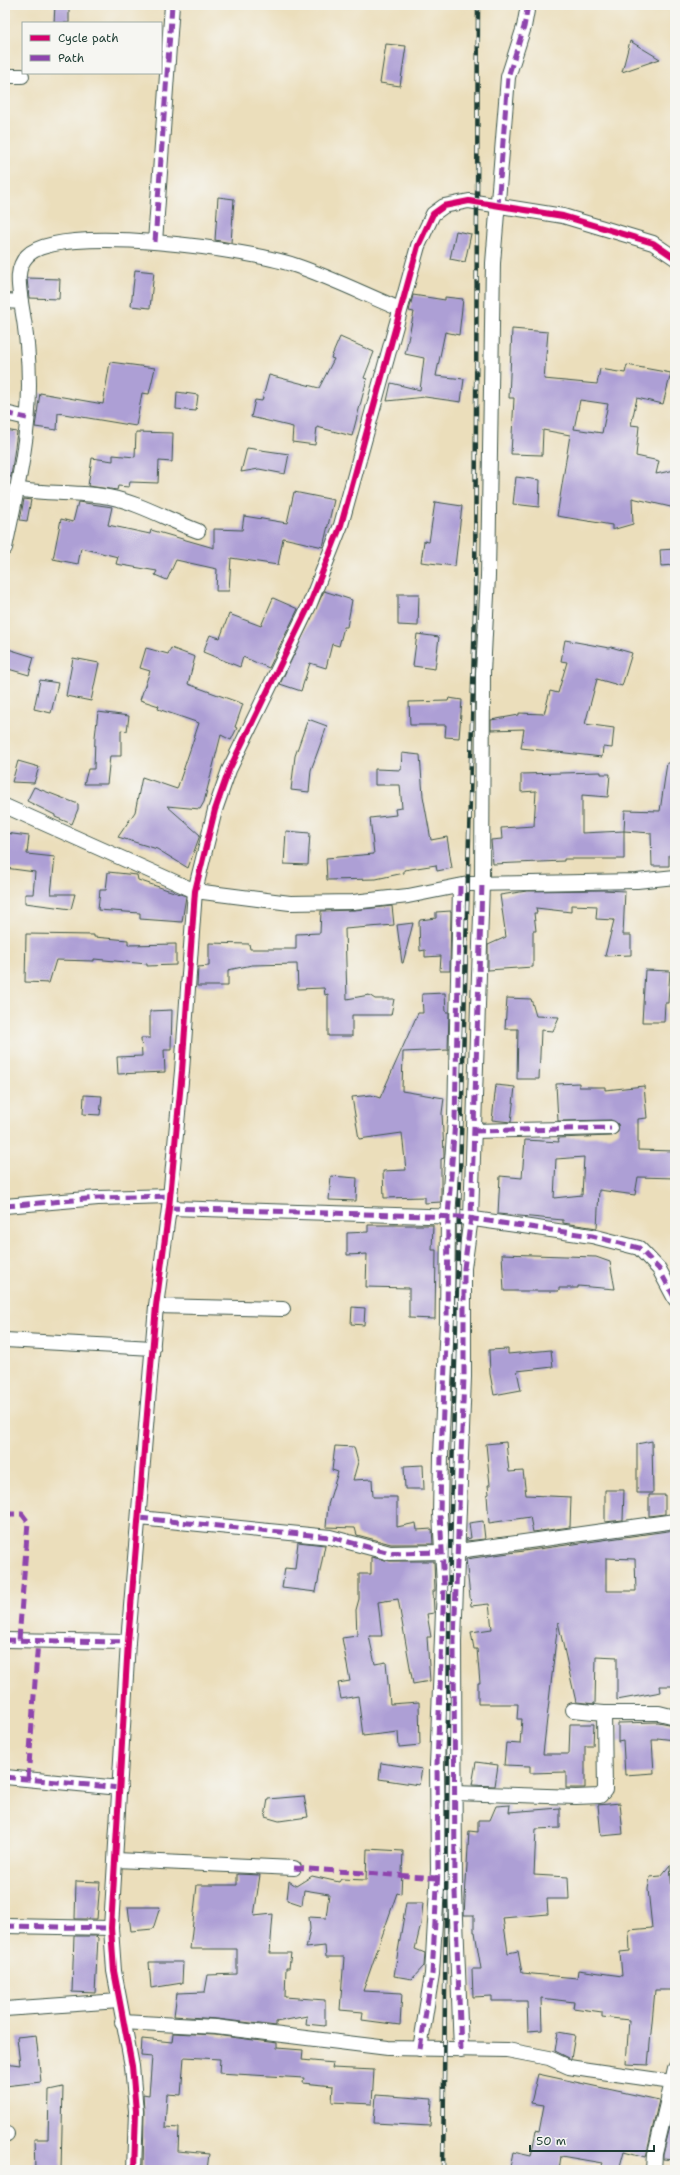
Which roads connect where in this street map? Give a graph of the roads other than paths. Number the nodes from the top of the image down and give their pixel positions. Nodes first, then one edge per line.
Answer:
1 (172, 5) edge
2 (528, 5) edge
3 (5, 76) edge
4 (22, 76) dead end
5 (498, 206) junction
6 (155, 242) junction
7 (675, 258) edge
8 (5, 301) edge
9 (21, 302) junction
10 (400, 309) junction
11 (5, 413) edge
12 (27, 418) junction
13 (16, 489) junction
14 (198, 531) dead end
15 (5, 548) edge
16 (5, 806) edge
17 (675, 877) edge
18 (482, 884) junction
19 (460, 886) junction
20 (195, 891) junction
21 (611, 1128) dead end
22 (474, 1131) junction
23 (170, 1202) junction
24 (5, 1206) edge
25 (448, 1217) junction
26 (471, 1218) junction
27 (675, 1299) edge
28 (156, 1306) junction
29 (283, 1309) dead end
30 (5, 1340) edge
31 (153, 1348) junction
32 (139, 1518) junction
33 (675, 1521) edge
34 (458, 1550) junction
35 (443, 1552) junction
36 (5, 1640) edge
37 (128, 1642) junction
38 (573, 1710) dead end
39 (604, 1713) junction
40 (675, 1716) edge
41 (5, 1777) edge
42 (120, 1788) junction
43 (454, 1793) junction
44 (116, 1860) junction
45 (294, 1868) dead end
46 (5, 1926) edge
47 (111, 1928) junction
48 (119, 2001) junction
49 (5, 2009) edge
50 (122, 2022) junction
51 (420, 2049) junction
52 (461, 2050) junction
53 (675, 2068) edge
54 (674, 2082) edge
55 (134, 2170) edge
56 (654, 2170) edge

1 - 6 street
2 - 5 street
3 - 4 street
5 - 7 street
5 - 10 street
5 - 18 street
6 - 9 street
6 - 10 street
8 - 9 street
9 - 12 street
10 - 20 street
11 - 12 street
12 - 13 street
13 - 14 street
13 - 15 street
16 - 20 street
17 - 18 street
18 - 19 street
18 - 22 street
19 - 20 street
19 - 25 street
20 - 23 street
21 - 22 street
22 - 26 street
23 - 24 street
23 - 25 street
23 - 28 street
25 - 26 street
25 - 35 street
26 - 27 street
26 - 34 street
28 - 29 street
28 - 31 street
30 - 31 street
31 - 32 street
32 - 35 street
32 - 37 street
33 - 34 street
34 - 43 street
35 - 51 street
36 - 37 street
37 - 42 street
38 - 39 street
39 - 40 street
39 - 43 street
41 - 42 street
42 - 44 street
43 - 52 street
44 - 45 street
44 - 47 street
46 - 47 street
47 - 48 street
48 - 49 street
48 - 50 street
50 - 51 street
50 - 55 street
51 - 52 street
52 - 54 street
53 - 54 street
54 - 56 street

